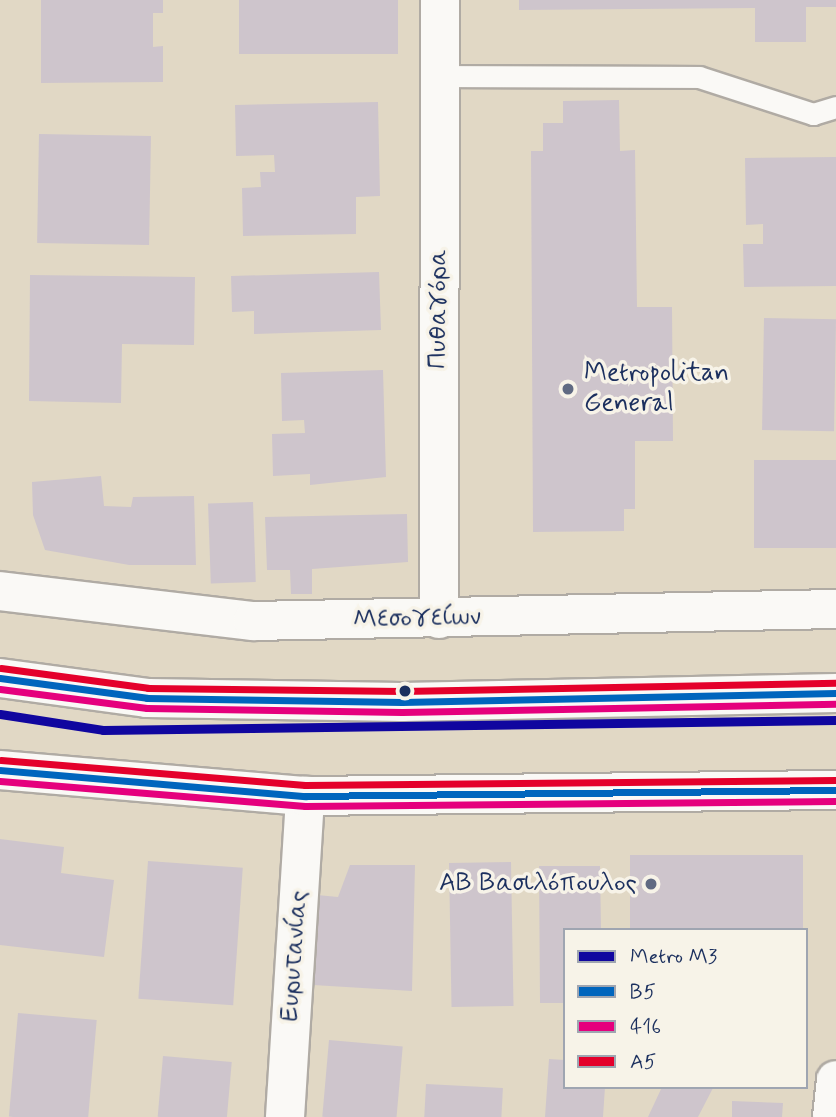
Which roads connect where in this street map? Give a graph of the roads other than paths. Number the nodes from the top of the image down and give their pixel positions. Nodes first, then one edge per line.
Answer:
1 (440, 0) edge
2 (440, 76) junction
3 (836, 107) edge
4 (0, 591) edge
5 (836, 609) edge
6 (439, 619) junction
7 (0, 678) edge
8 (836, 694) edge
9 (0, 770) edge
10 (836, 790) edge
11 (306, 796) junction
12 (836, 1080) edge
13 (285, 1117) edge
14 (832, 1117) edge

1 - 2 street, Πυθαγόρα
2 - 3 lane
2 - 6 street, Πυθαγόρα
4 - 6 street, Μεσογείων
5 - 6 street, Μεσογείων
7 - 8 street
9 - 11 street
10 - 11 street
11 - 13 street, Ευρυτανίας
12 - 14 street

